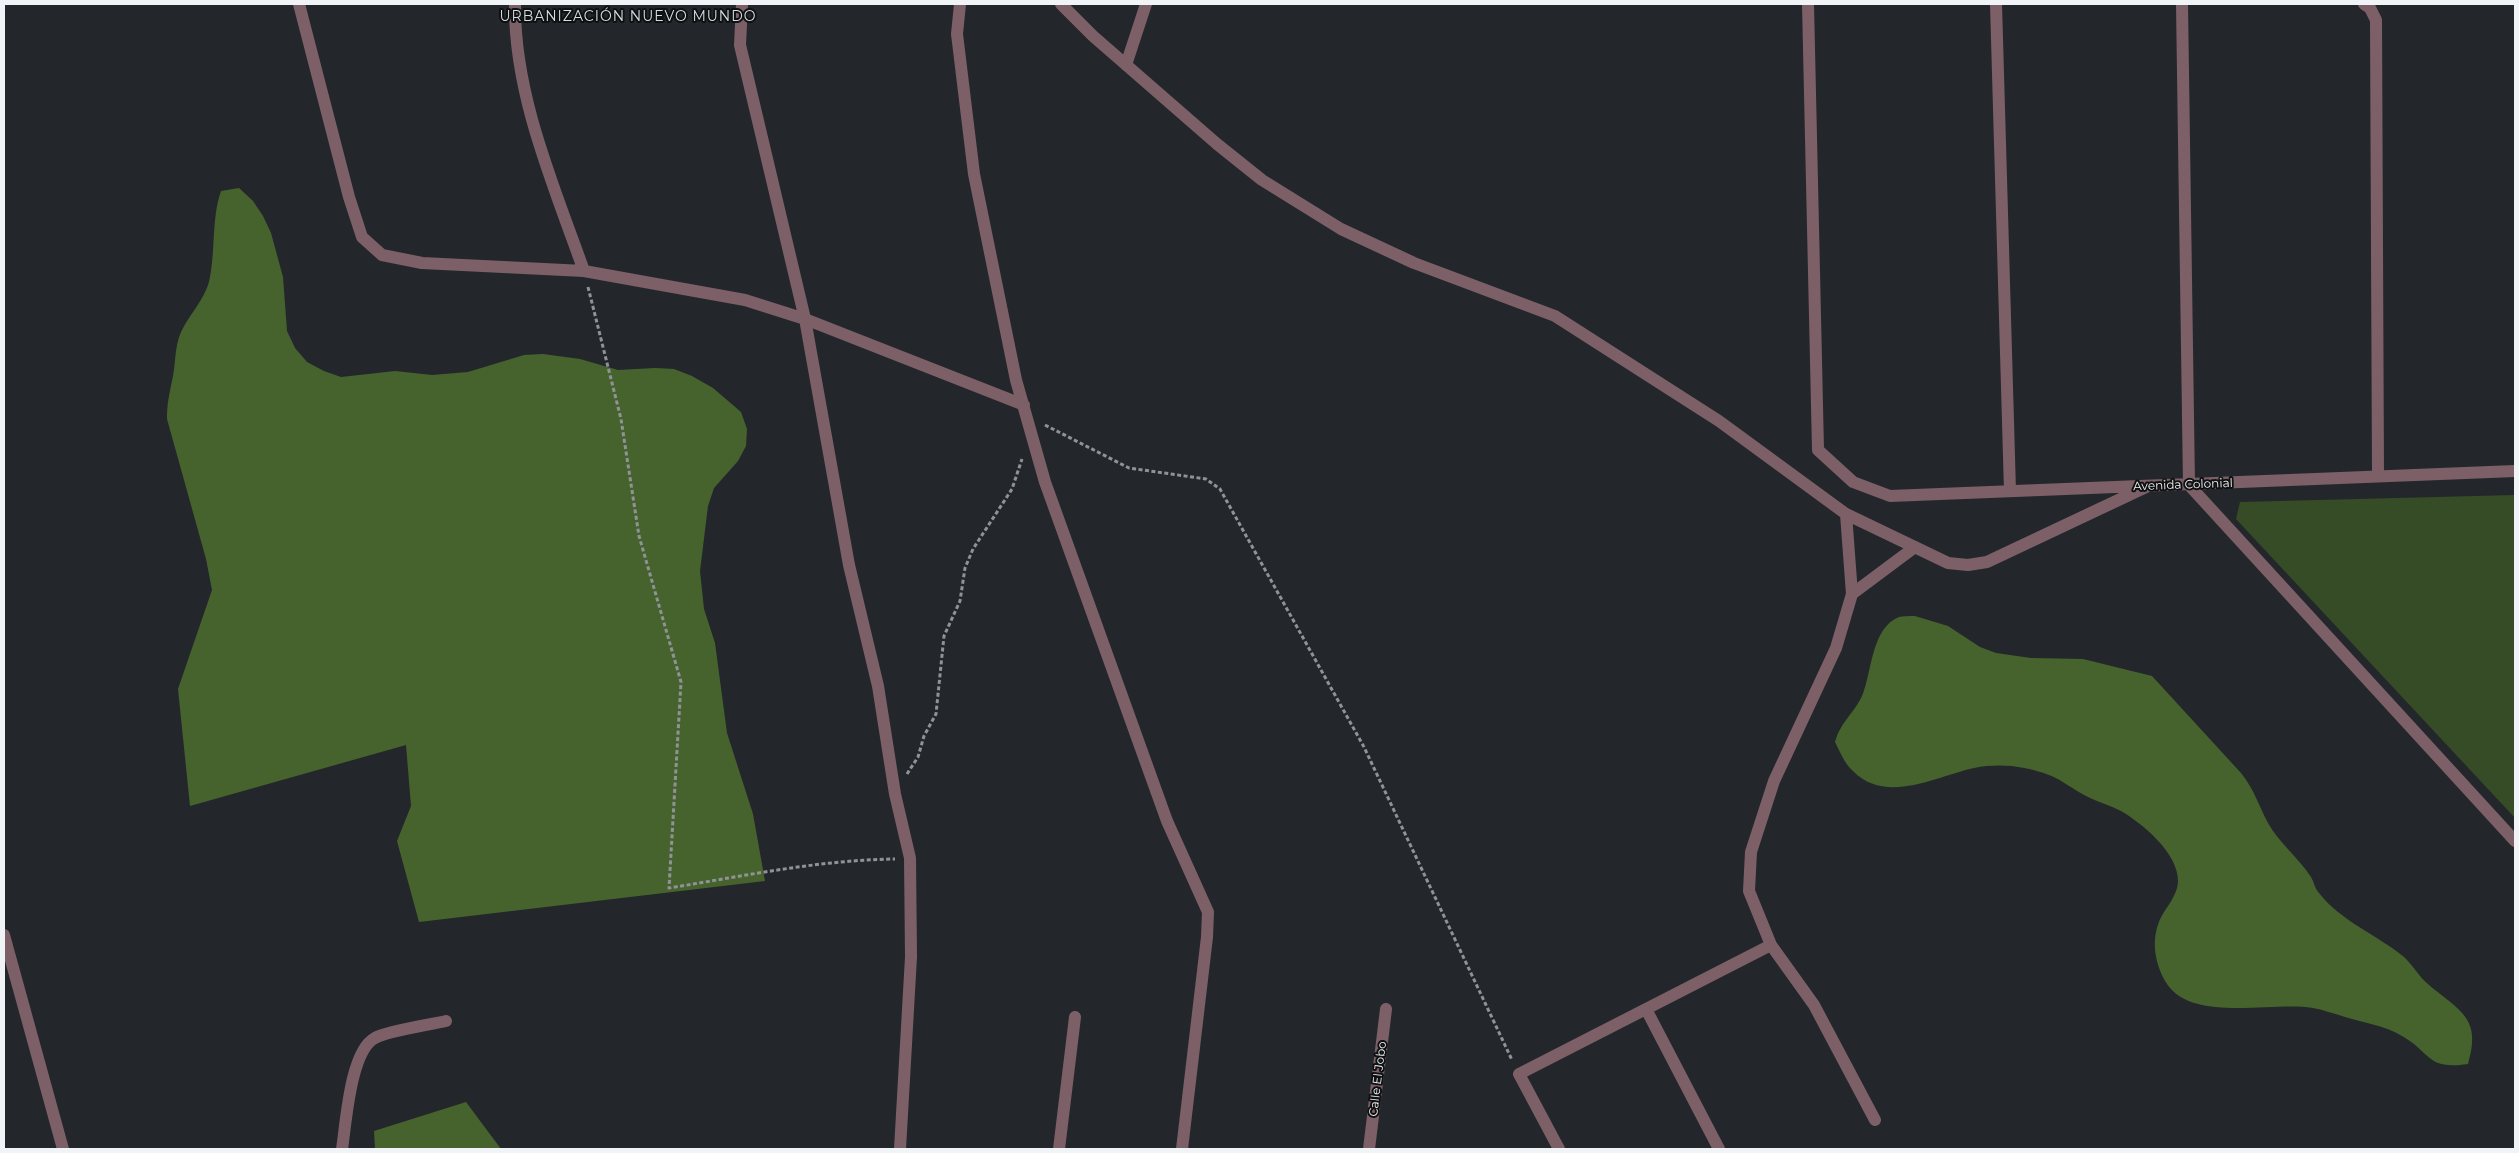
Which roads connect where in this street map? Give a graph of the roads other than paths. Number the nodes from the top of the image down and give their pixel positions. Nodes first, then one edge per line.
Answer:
1 (299, 4) edge
2 (515, 4) edge
3 (742, 4) edge
4 (960, 4) edge
5 (1061, 4) edge
6 (1146, 4) edge
7 (1808, 4) edge
8 (1996, 4) edge
9 (2182, 4) edge
10 (2364, 4) edge
11 (1126, 65) junction
12 (584, 271) junction
13 (805, 319) junction
14 (1026, 410) junction
15 (2515, 471) edge
16 (2378, 476) junction
17 (2189, 485) junction
18 (2146, 487) junction
19 (2010, 491) junction
20 (1846, 514) junction
21 (1915, 547) junction
22 (1852, 594) junction
23 (2515, 841) edge
24 (4, 935) edge
25 (1771, 945) junction
26 (1386, 1009) dead end
27 (1646, 1009) junction
28 (1075, 1018) dead end
29 (446, 1021) dead end
30 (1875, 1120) dead end
31 (62, 1149) edge
32 (342, 1149) edge
33 (900, 1149) edge
34 (1059, 1149) edge
35 (1182, 1149) edge
36 (1369, 1149) edge
37 (1559, 1149) edge
38 (1719, 1149) edge

1 - 12 street
2 - 12 street
3 - 13 street
4 - 14 street
5 - 11 street
6 - 11 street
7 - 19 street, Avenida Colonial
8 - 19 street
9 - 17 street
10 - 16 street
11 - 20 street
12 - 13 street
13 - 14 street
13 - 33 street
14 - 35 street
15 - 16 street, Avenida Colonial
16 - 17 street, Avenida Colonial
17 - 18 street, Avenida Colonial
17 - 23 street
18 - 19 street, Avenida Colonial
18 - 21 street
20 - 21 street
20 - 22 street
21 - 22 street
22 - 25 street
24 - 31 street
25 - 27 street
25 - 30 street
26 - 36 street, Calle El Jobo
27 - 37 street
27 - 38 street
28 - 34 street
29 - 32 street

